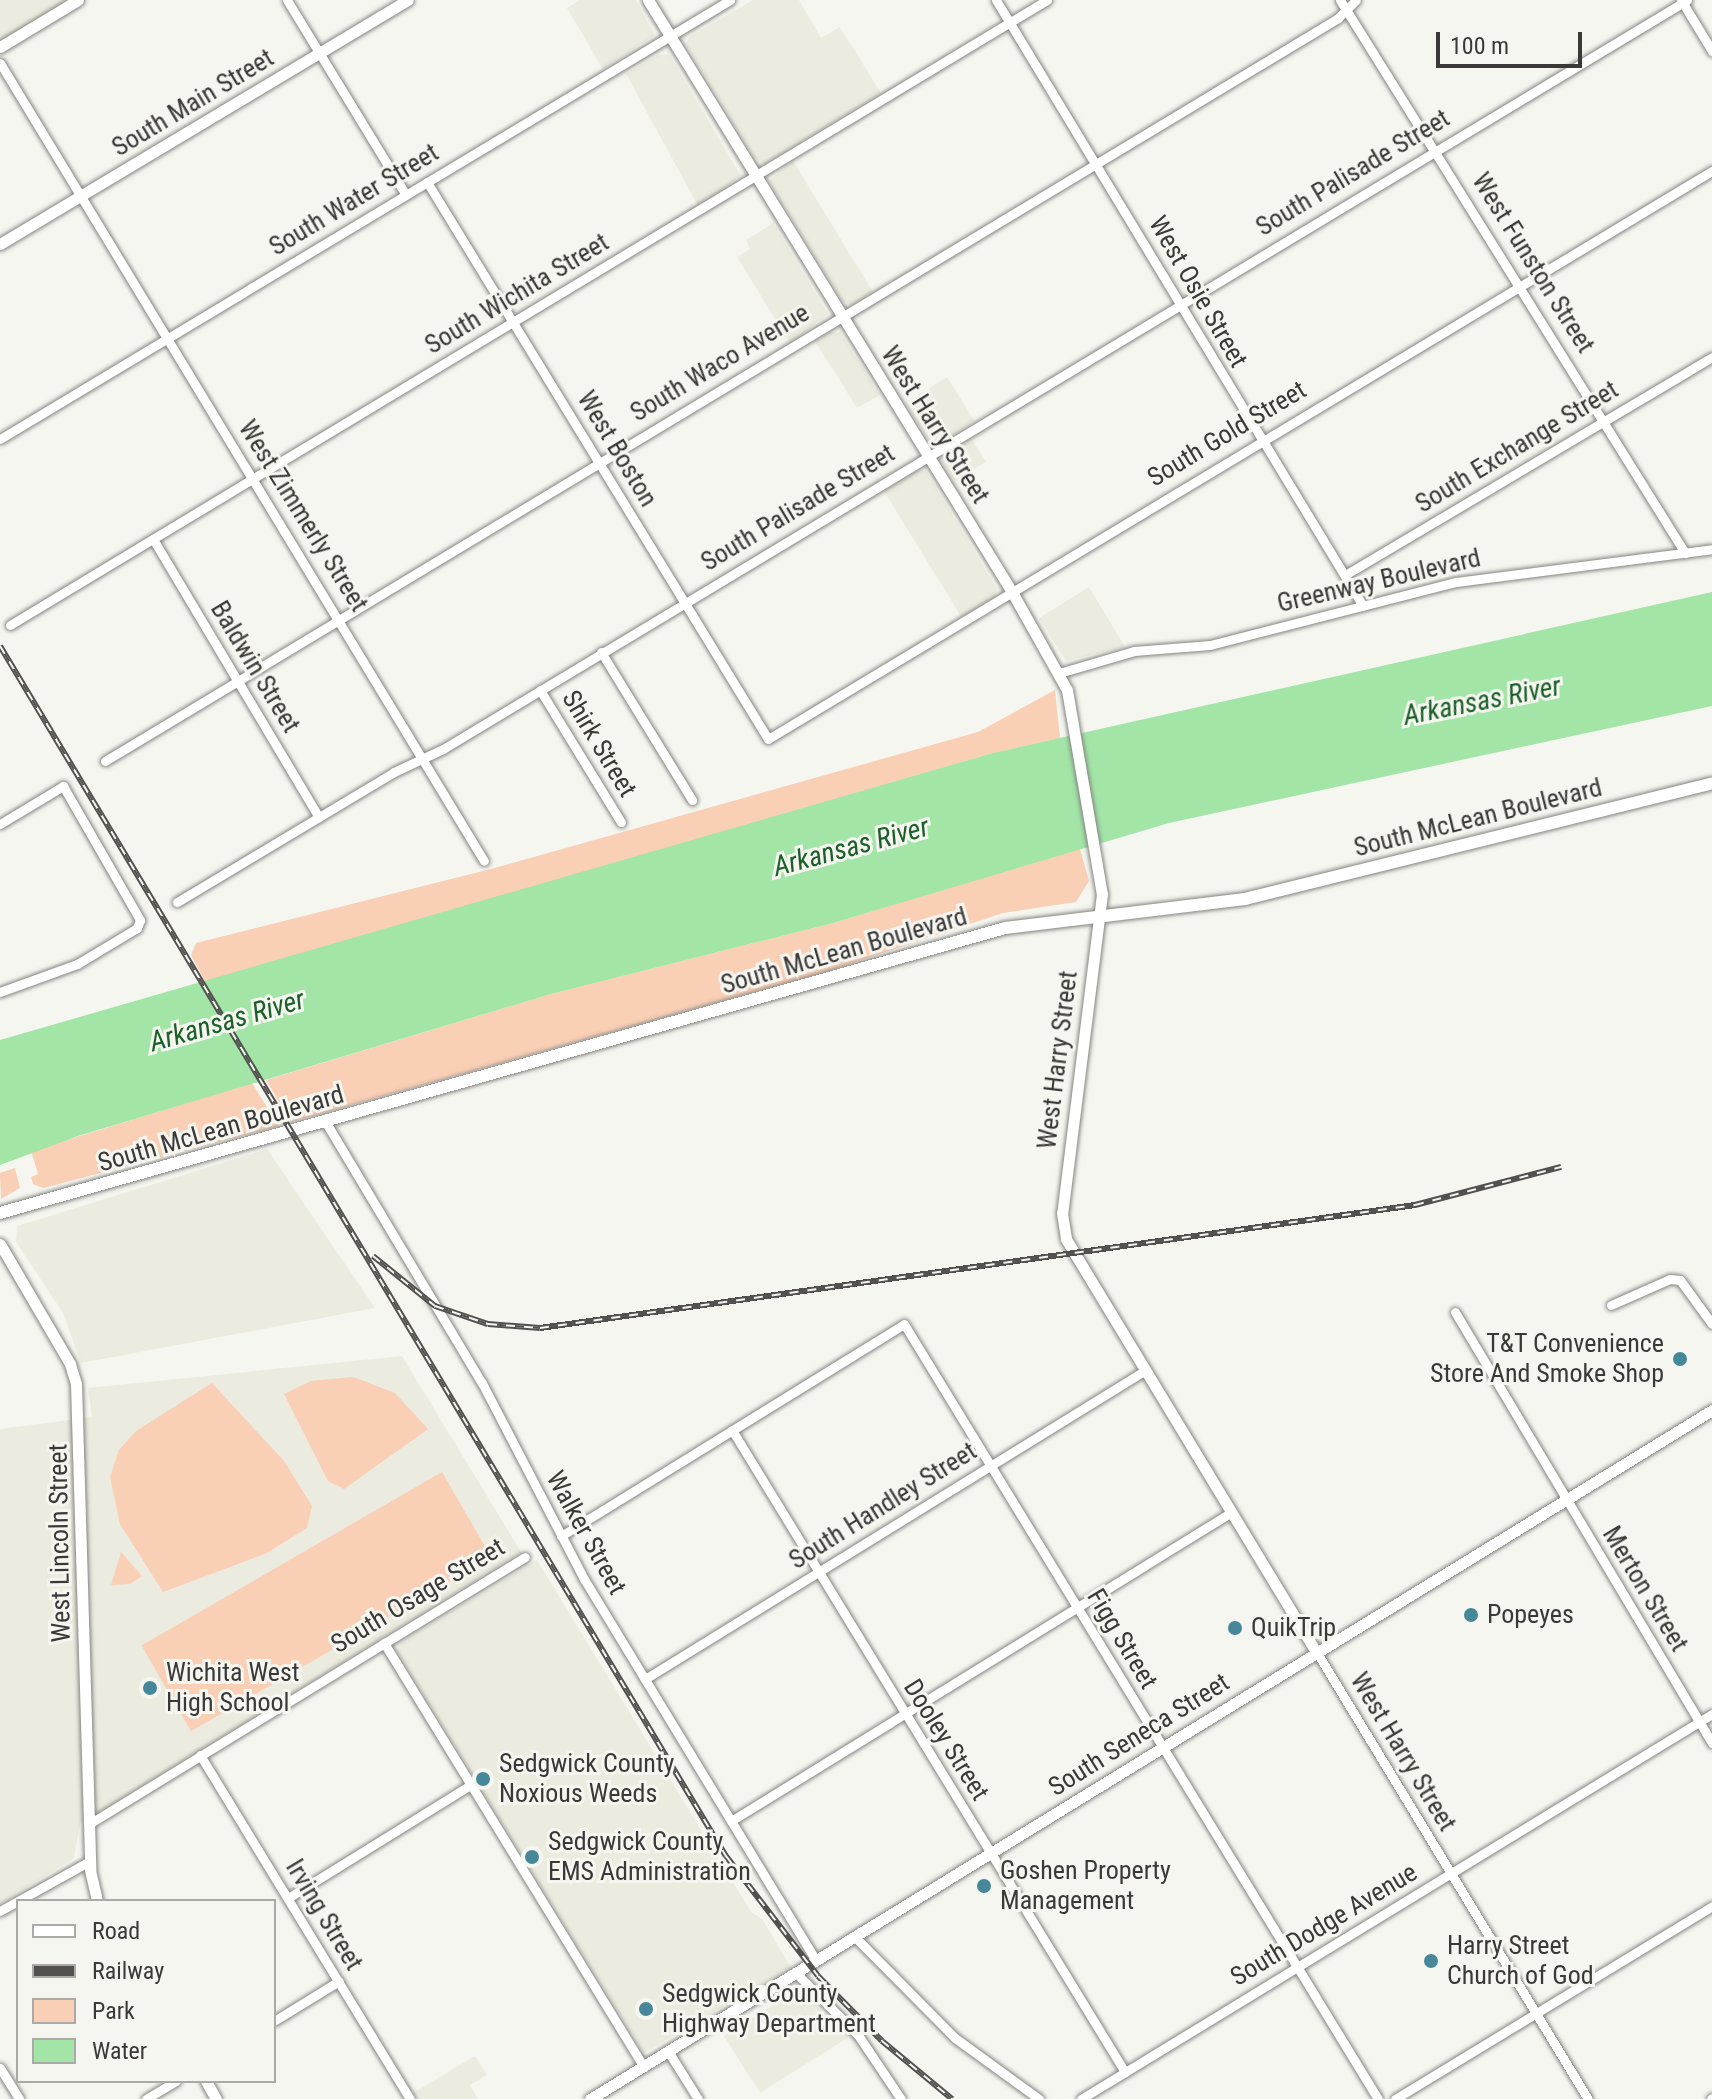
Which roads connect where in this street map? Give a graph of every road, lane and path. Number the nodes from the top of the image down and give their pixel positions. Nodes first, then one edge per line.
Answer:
1 (78, 0) edge
2 (287, 0) edge
3 (408, 0) edge
4 (648, 0) edge
5 (730, 0) edge
6 (996, 0) edge
7 (1047, 0) edge
8 (1340, 0) edge
9 (1356, 0) edge
10 (1683, 1) edge
11 (1346, 10) junction
12 (1010, 22) junction
13 (670, 36) junction
14 (0, 47) edge
15 (1712, 51) edge
16 (319, 53) junction
17 (0, 63) edge
18 (1434, 151) junction
19 (1097, 164) junction
20 (1712, 171) edge
21 (755, 175) junction
22 (427, 182) junction
23 (406, 195) junction
24 (81, 196) junction
25 (0, 244) edge
26 (1520, 285) junction
27 (1179, 303) junction
28 (841, 315) junction
29 (514, 322) junction
30 (166, 338) junction
31 (1712, 357) edge
32 (1605, 420) junction
33 (0, 439) edge
34 (1260, 439) junction
35 (928, 455) junction
36 (599, 462) junction
37 (254, 478) junction
38 (153, 539) junction
39 (1712, 549) edge
40 (1685, 553) junction
41 (1345, 575) junction
42 (1012, 592) junction
43 (684, 602) junction
44 (1363, 606) junction
45 (341, 619) junction
46 (10, 625) dead end
47 (601, 652) junction
48 (1059, 673) junction
49 (239, 681) junction
50 (540, 690) junction
51 (768, 739) joint
52 (424, 758) junction
53 (105, 761) dead end
54 (1712, 783) edge
55 (692, 800) dead end
56 (319, 817) junction
57 (621, 822) dead end
58 (0, 824) edge
59 (484, 861) dead end
60 (177, 902) dead end
61 (1099, 915) junction
62 (0, 992) edge
63 (325, 1121) junction
64 (0, 1213) edge
65 (0, 1244) edge
66 (1611, 1305) dead end
67 (1455, 1312) dead end
68 (1712, 1324) edge
69 (1144, 1371) junction
70 (1712, 1410) edge
71 (732, 1430) junction
72 (991, 1465) junction
73 (1565, 1499) junction
74 (1230, 1513) junction
75 (561, 1536) junction
76 (525, 1557) dead end
77 (818, 1571) junction
78 (1077, 1607) junction
79 (384, 1643) junction
80 (1316, 1651) junction
81 (645, 1679) junction
82 (904, 1714) junction
83 (1712, 1714) edge
84 (1699, 1722) junction
85 (1712, 1743) edge
86 (1161, 1747) junction
87 (200, 1755) junction
88 (470, 1785) junction
89 (731, 1821) junction
90 (89, 1824) junction
91 (991, 1853) junction
92 (90, 1861) junction
93 (1451, 1873) junction
94 (288, 1898) junction
95 (22, 1899) edge
96 (97, 1899) edge
97 (1712, 1906) edge
98 (855, 1937) junction
99 (816, 1961) junction
100 (1297, 1967) junction
101 (796, 1973) junction
102 (339, 1981) junction
103 (1535, 2013) junction
104 (276, 2020) edge
105 (668, 2051) junction
106 (643, 2066) junction
107 (0, 2068) edge
108 (1125, 2072) junction
109 (173, 2083) edge
110 (19, 2099) edge
111 (146, 2099) edge
112 (410, 2099) edge
113 (590, 2099) edge
114 (698, 2099) edge
115 (901, 2099) edge
116 (1039, 2099) edge
117 (1081, 2099) edge
118 (1378, 2099) edge
119 (1395, 2099) edge
120 (1588, 2099) edge

1 - 14 street
2 - 16 street
3 - 16 street, South Main Street
4 - 13 street, West Harry Street
5 - 13 street, South Water Street
6 - 12 street, West Osie Street
7 - 12 street, South Wichita Street
8 - 11 street, West Funston Street
9 - 11 street, South Waco Avenue
10 - 15 street
10 - 18 street, South Palisade Street
11 - 18 street, West Funston Street
11 - 19 street, South Waco Avenue
12 - 19 street, West Osie Street
12 - 21 street, South Wichita Street
13 - 21 street, West Harry Street
13 - 22 street, South Water Street
16 - 23 street
16 - 24 street, South Main Street
17 - 24 street, West Zimmerly Street
18 - 26 street, West Funston Street
18 - 27 street, South Palisade Street
19 - 27 street, West Osie Street
19 - 28 street, South Waco Avenue
20 - 26 street, South Gold Street
21 - 28 street, West Harry Street
21 - 29 street, South Wichita Street
22 - 23 street, South Water Street
22 - 29 street, West Boston
23 - 30 street, South Water Street
24 - 25 street, South Main Street
24 - 30 street, West Zimmerly Street
26 - 32 street, West Funston Street
26 - 34 street, South Gold Street
27 - 34 street, West Osie Street
27 - 35 street, South Palisade Street
28 - 35 street, West Harry Street
28 - 36 street, South Waco Avenue
29 - 36 street, West Boston
29 - 37 street, South Wichita Street
30 - 33 street, South Water Street
30 - 37 street, West Zimmerly Street
31 - 32 street, South Exchange Street
32 - 40 street, West Funston Street
32 - 41 street, South Exchange Street
34 - 41 street, West Osie Street
34 - 42 street, South Gold Street
35 - 42 street, West Harry Street
35 - 43 street, South Palisade Street
36 - 43 street, West Boston
36 - 45 street, South Waco Avenue
37 - 38 street, South Wichita Street
37 - 45 street, West Zimmerly Street
38 - 46 street, South Wichita Street
38 - 49 street, Baldwin Street
39 - 40 street, Greenway Boulevard
40 - 44 street, Greenway Boulevard
41 - 44 street, West Osie Street
42 - 48 street, West Harry Street
42 - 51 street, South Gold Street
43 - 47 street, South Palisade Street
43 - 51 street, West Boston
44 - 48 street, Greenway Boulevard
45 - 49 street, South Waco Avenue
45 - 52 street, West Zimmerly Street
47 - 50 street, South Palisade Street
47 - 55 street
48 - 61 street, West Harry Street
49 - 53 street, South Waco Avenue
49 - 56 street, Baldwin Street
50 - 52 street, South Palisade Street
50 - 57 street, Shirk Street
52 - 56 street, South Palisade Street
52 - 59 street, West Zimmerly Street
54 - 61 main road, South McLean Boulevard
56 - 60 street, South Palisade Street
58 - 62 street
61 - 63 main road, South McLean Boulevard
61 - 69 street, West Harry Street
63 - 64 main road, South McLean Boulevard
63 - 75 street, Walker Street
65 - 90 street, West Lincoln Street
66 - 68 street
67 - 73 street, Merton Street
69 - 72 street, South Handley Street
69 - 74 street, West Harry Street
70 - 73 street, South Seneca Street
71 - 72 street, Figg Street
71 - 75 street
71 - 77 street, Dooley Street
72 - 77 street, South Handley Street
72 - 78 street, Figg Street
73 - 80 street, South Seneca Street
73 - 84 street, Merton Street
74 - 78 street
74 - 80 street, West Harry Street
75 - 81 street, Walker Street
76 - 79 street, South Osage Street
77 - 81 street, South Handley Street
77 - 82 street, Dooley Street
78 - 82 street
78 - 86 street, Figg Street
79 - 87 street, South Osage Street
79 - 88 street
80 - 86 street, South Seneca Street
80 - 93 street, West Harry Street
81 - 89 street, Walker Street
82 - 89 street
82 - 91 street, Dooley Street
83 - 84 street, South Dodge Avenue
84 - 85 street, Merton Street
84 - 93 street, South Dodge Avenue
86 - 91 street, South Seneca Street
86 - 100 street, Figg Street
87 - 90 street, South Osage Street
87 - 94 street, Irving Street
88 - 94 street
88 - 106 street
89 - 99 street, Walker Street
90 - 92 street, West Lincoln Street
91 - 98 street, South Seneca Street
91 - 108 street, Dooley Street
92 - 95 street
92 - 96 street, West Lincoln Street
93 - 100 street, South Dodge Avenue
93 - 103 street, West Harry Street
94 - 102 street, Irving Street
97 - 103 street
98 - 99 street, South Seneca Street
98 - 116 street
99 - 101 street, South Seneca Street
100 - 108 street, South Dodge Avenue
100 - 118 street, Figg Street
101 - 105 street, South Seneca Street
101 - 115 street
102 - 104 street
102 - 112 street, Irving Street
103 - 119 street
103 - 120 street, West Harry Street
105 - 106 street, South Seneca Street
105 - 114 street
106 - 113 street, South Seneca Street
107 - 110 street
108 - 117 street, South Dodge Avenue
109 - 111 street

